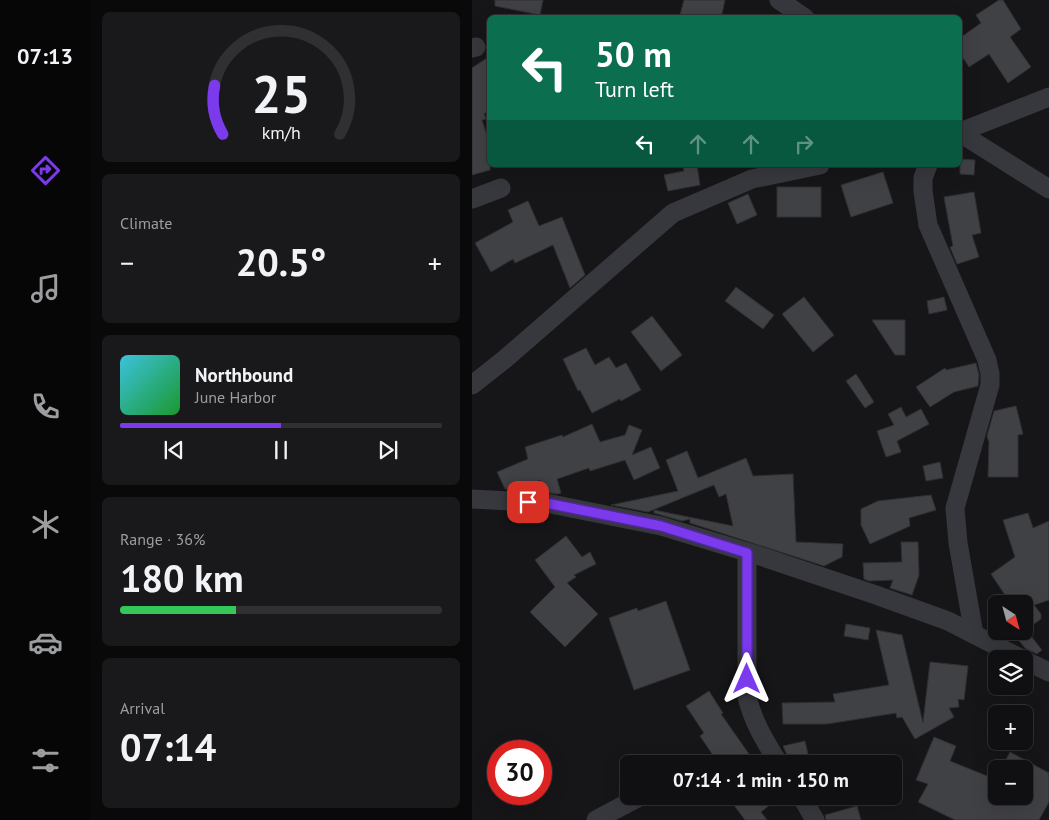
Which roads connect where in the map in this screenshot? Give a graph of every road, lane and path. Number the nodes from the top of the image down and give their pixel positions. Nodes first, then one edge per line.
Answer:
1 (778, 0) edge
2 (801, 15) edge
3 (1048, 97) edge
4 (962, 131) edge
5 (962, 133) edge
6 (810, 167) edge
7 (927, 167) edge
8 (501, 188) dead end
9 (1048, 189) edge
10 (472, 199) edge
11 (472, 385) edge
12 (472, 499) edge
13 (747, 553) junction
14 (974, 634) junction
15 (1005, 650) edge
16 (1033, 664) edge
17 (1048, 672) edge
18 (773, 755) edge
19 (624, 805) edge
20 (807, 805) edge
21 (596, 820) edge
22 (816, 820) edge

1 - 2 street
3 - 4 street
5 - 9 street
6 - 11 street
7 - 14 street
8 - 10 street
12 - 13 street
13 - 14 street
13 - 18 street
14 - 15 street
16 - 17 street
19 - 21 street
20 - 22 street

